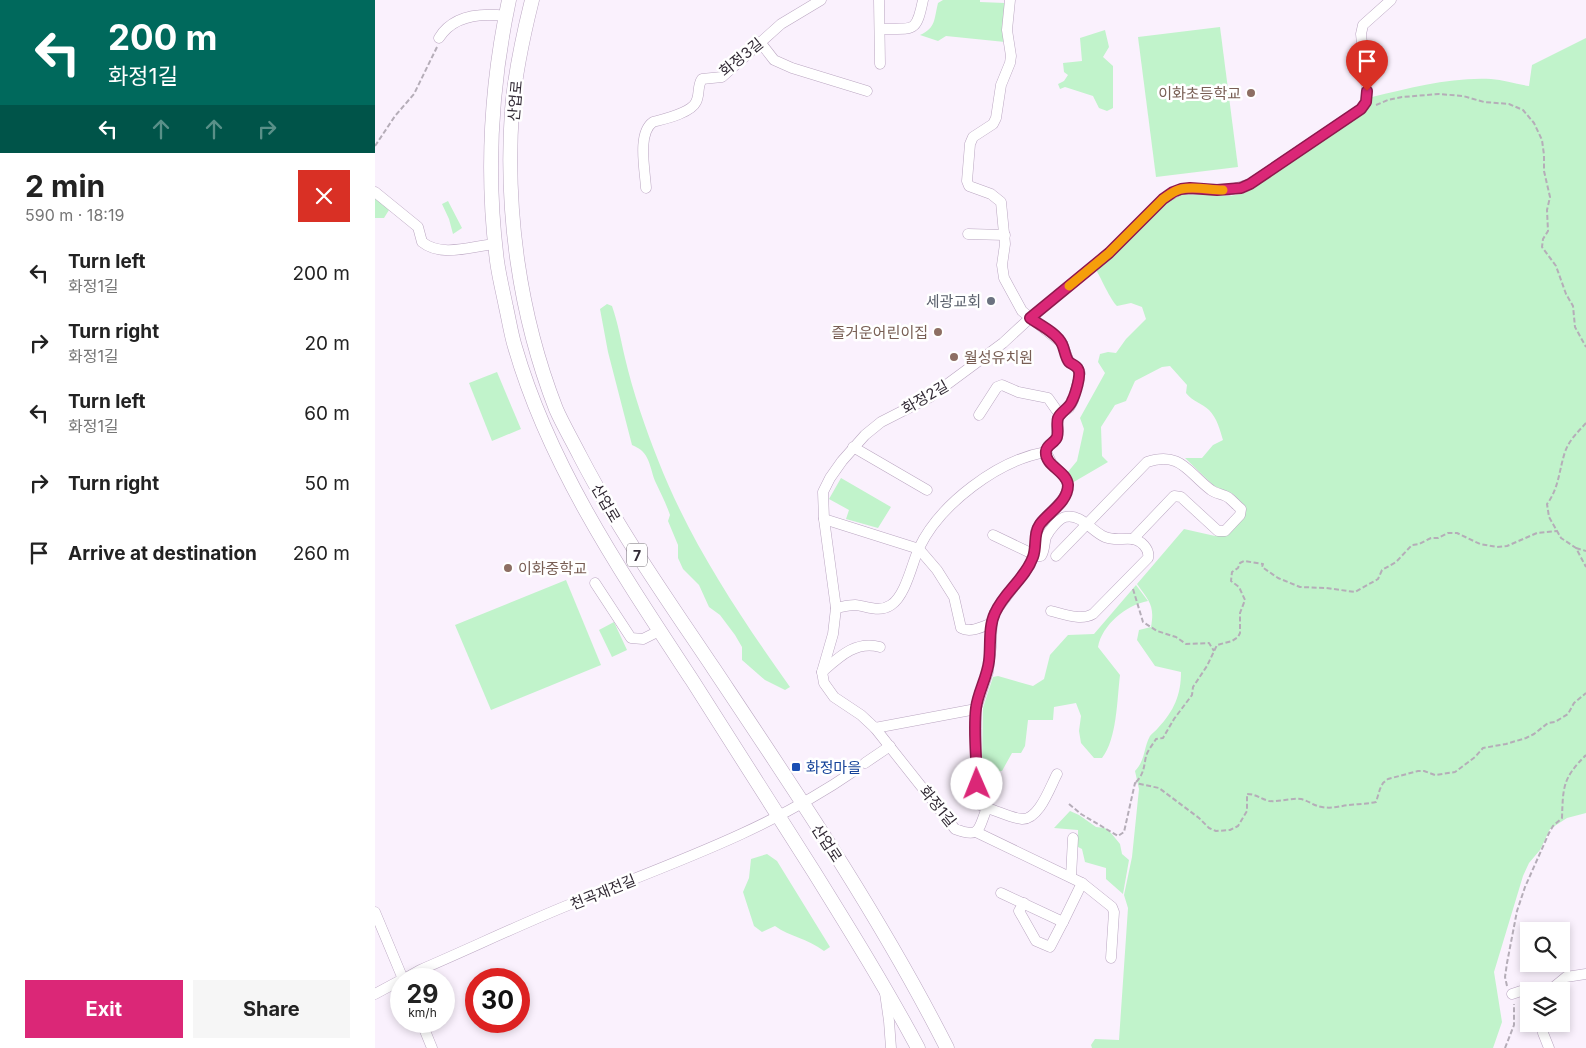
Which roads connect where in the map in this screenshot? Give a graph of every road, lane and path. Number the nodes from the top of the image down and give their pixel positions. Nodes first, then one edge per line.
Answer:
1 (509, 0) edge
2 (532, 0) edge
3 (821, 0) edge
4 (879, 0) edge
5 (923, 0) edge
6 (1010, 0) edge
7 (1391, 0) edge
8 (804, 5) edge
9 (506, 16) junction
10 (881, 30) junction
11 (439, 38) joint
12 (760, 42) junction
13 (880, 64) dead end
14 (867, 91) dead end
15 (1361, 109) junction
16 (375, 146) edge
17 (646, 188) dead end
18 (375, 192) edge
19 (968, 234) dead end
20 (1005, 235) junction
21 (495, 244) junction
22 (1030, 318) junction
23 (1586, 347) edge
24 (979, 415) dead end
25 (1060, 415) junction
26 (1586, 423) edge
27 (853, 447) junction
28 (1046, 452) junction
29 (927, 490) dead end
30 (823, 519) junction
31 (1087, 524) junction
32 (1557, 531) junction
33 (993, 535) dead end
34 (1133, 539) junction
35 (1576, 548) junction
36 (919, 549) junction
37 (1586, 551) edge
38 (1034, 555) junction
39 (1056, 556) dead end
40 (1586, 567) edge
41 (1128, 579) junction
42 (595, 583) dead end
43 (836, 608) junction
44 (1051, 611) dead end
45 (991, 624) junction
46 (659, 632) junction
47 (880, 647) dead end
48 (1214, 651) junction
49 (822, 672) junction
50 (1586, 693) edge
51 (976, 709) junction
52 (875, 728) junction
53 (889, 746) junction
54 (1586, 755) edge
55 (865, 763) dead end
56 (853, 771) dead end
57 (1057, 774) dead end
58 (1135, 783) junction
59 (802, 803) junction
60 (1069, 804) dead end
61 (987, 808) junction
62 (779, 816) junction
63 (976, 832) junction
64 (1073, 838) dead end
65 (1071, 877) junction
66 (1082, 883) junction
67 (1001, 892) dead end
68 (1023, 904) junction
69 (375, 912) edge
70 (1063, 922) junction
71 (1111, 958) dead end
72 (398, 968) edge
73 (425, 968) edge
74 (1586, 974) edge
75 (1559, 982) edge
76 (883, 985) junction
77 (390, 986) edge
78 (1520, 992) edge
79 (375, 994) edge
80 (1512, 994) junction
81 (1543, 1032) edge
82 (426, 1033) edge
83 (432, 1048) edge
84 (891, 1048) edge
85 (918, 1048) edge
86 (947, 1048) edge
87 (1505, 1048) edge
88 (1549, 1048) edge

1 - 9 main road, 산업로 / 7
2 - 59 main road, 산업로 / 7
3 - 8 street, 화정3길
4 - 10 street
5 - 10 street
6 - 20 street
7 - 15 street
8 - 12 street, 화정3길
9 - 11 street
9 - 21 main road, 산업로 / 7
10 - 13 street
11 - 16 path
12 - 14 street
12 - 17 street, 화정3길
15 - 22 street, 화정2길
15 - 23 path
18 - 21 street
19 - 20 street
20 - 22 street
21 - 46 main road, 산업로 / 7
22 - 25 street
22 - 27 street, 화정2길
24 - 25 street
25 - 28 street
26 - 32 path
27 - 29 street
27 - 30 street, 화정2길
28 - 36 street
28 - 38 street
30 - 36 street
30 - 43 street, 화정2길
31 - 34 street
31 - 34 street
31 - 38 street
31 - 39 street
32 - 35 path
32 - 48 path
33 - 38 street
34 - 41 street
35 - 37 path
35 - 40 path
36 - 43 street
36 - 45 street
38 - 45 street
41 - 44 street
41 - 48 path
42 - 46 street
43 - 49 street, 화정2길
45 - 51 street
46 - 62 main road, 산업로 / 7
47 - 49 street
48 - 58 path
49 - 52 street
50 - 58 path
51 - 52 street
51 - 61 street
52 - 53 street, 화정1길
53 - 55 street
53 - 63 street, 화정1길
54 - 80 path
56 - 59 street, 천곡재전길
57 - 61 street
58 - 60 path
59 - 62 street, 천곡재전길
59 - 86 main road, 산업로 / 7
61 - 63 street, 화정1길
62 - 73 street, 천곡재전길
62 - 76 main road, 산업로 / 7
63 - 65 street
64 - 65 street
65 - 66 street
66 - 70 street
66 - 71 street
67 - 68 street
68 - 70 street
68 - 70 street
69 - 72 street
74 - 75 street
76 - 84 street
76 - 85 main road, 산업로 / 7
77 - 79 street, 천곡재전길
78 - 80 street
80 - 87 path
81 - 88 street
82 - 83 street

